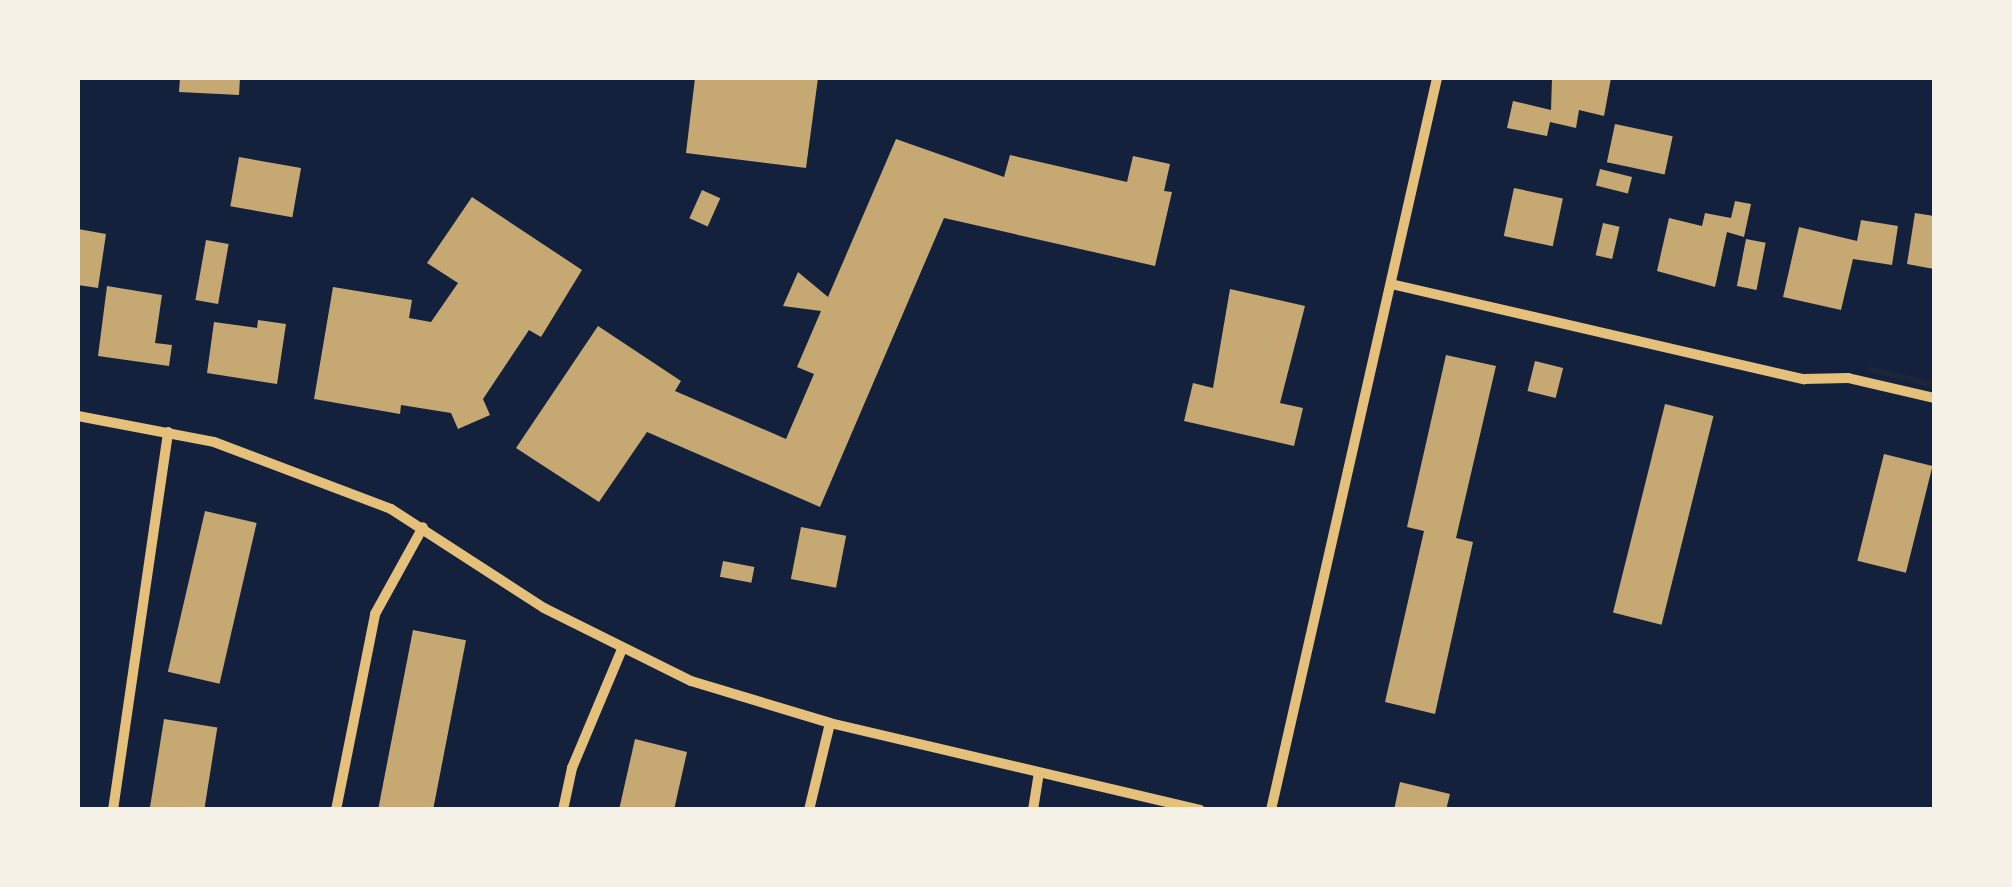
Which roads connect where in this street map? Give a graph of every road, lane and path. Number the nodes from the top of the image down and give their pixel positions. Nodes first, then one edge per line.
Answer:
1 (1437, 78) edge
2 (1392, 284) junction
3 (1934, 398) edge
4 (78, 416) edge
5 (168, 432) junction
6 (423, 527) junction
7 (622, 649) junction
8 (830, 723) junction
9 (1038, 773) junction
10 (113, 810) edge
11 (336, 810) edge
12 (563, 810) edge
13 (809, 810) edge
14 (1033, 810) edge
15 (1200, 810) edge
16 (1271, 810) edge

1 - 2 street
2 - 3 street
2 - 16 street
4 - 5 street
5 - 6 street
5 - 10 street
6 - 7 street
6 - 11 street
7 - 8 street
7 - 12 street
8 - 9 street
8 - 13 street
9 - 14 street
9 - 15 street

